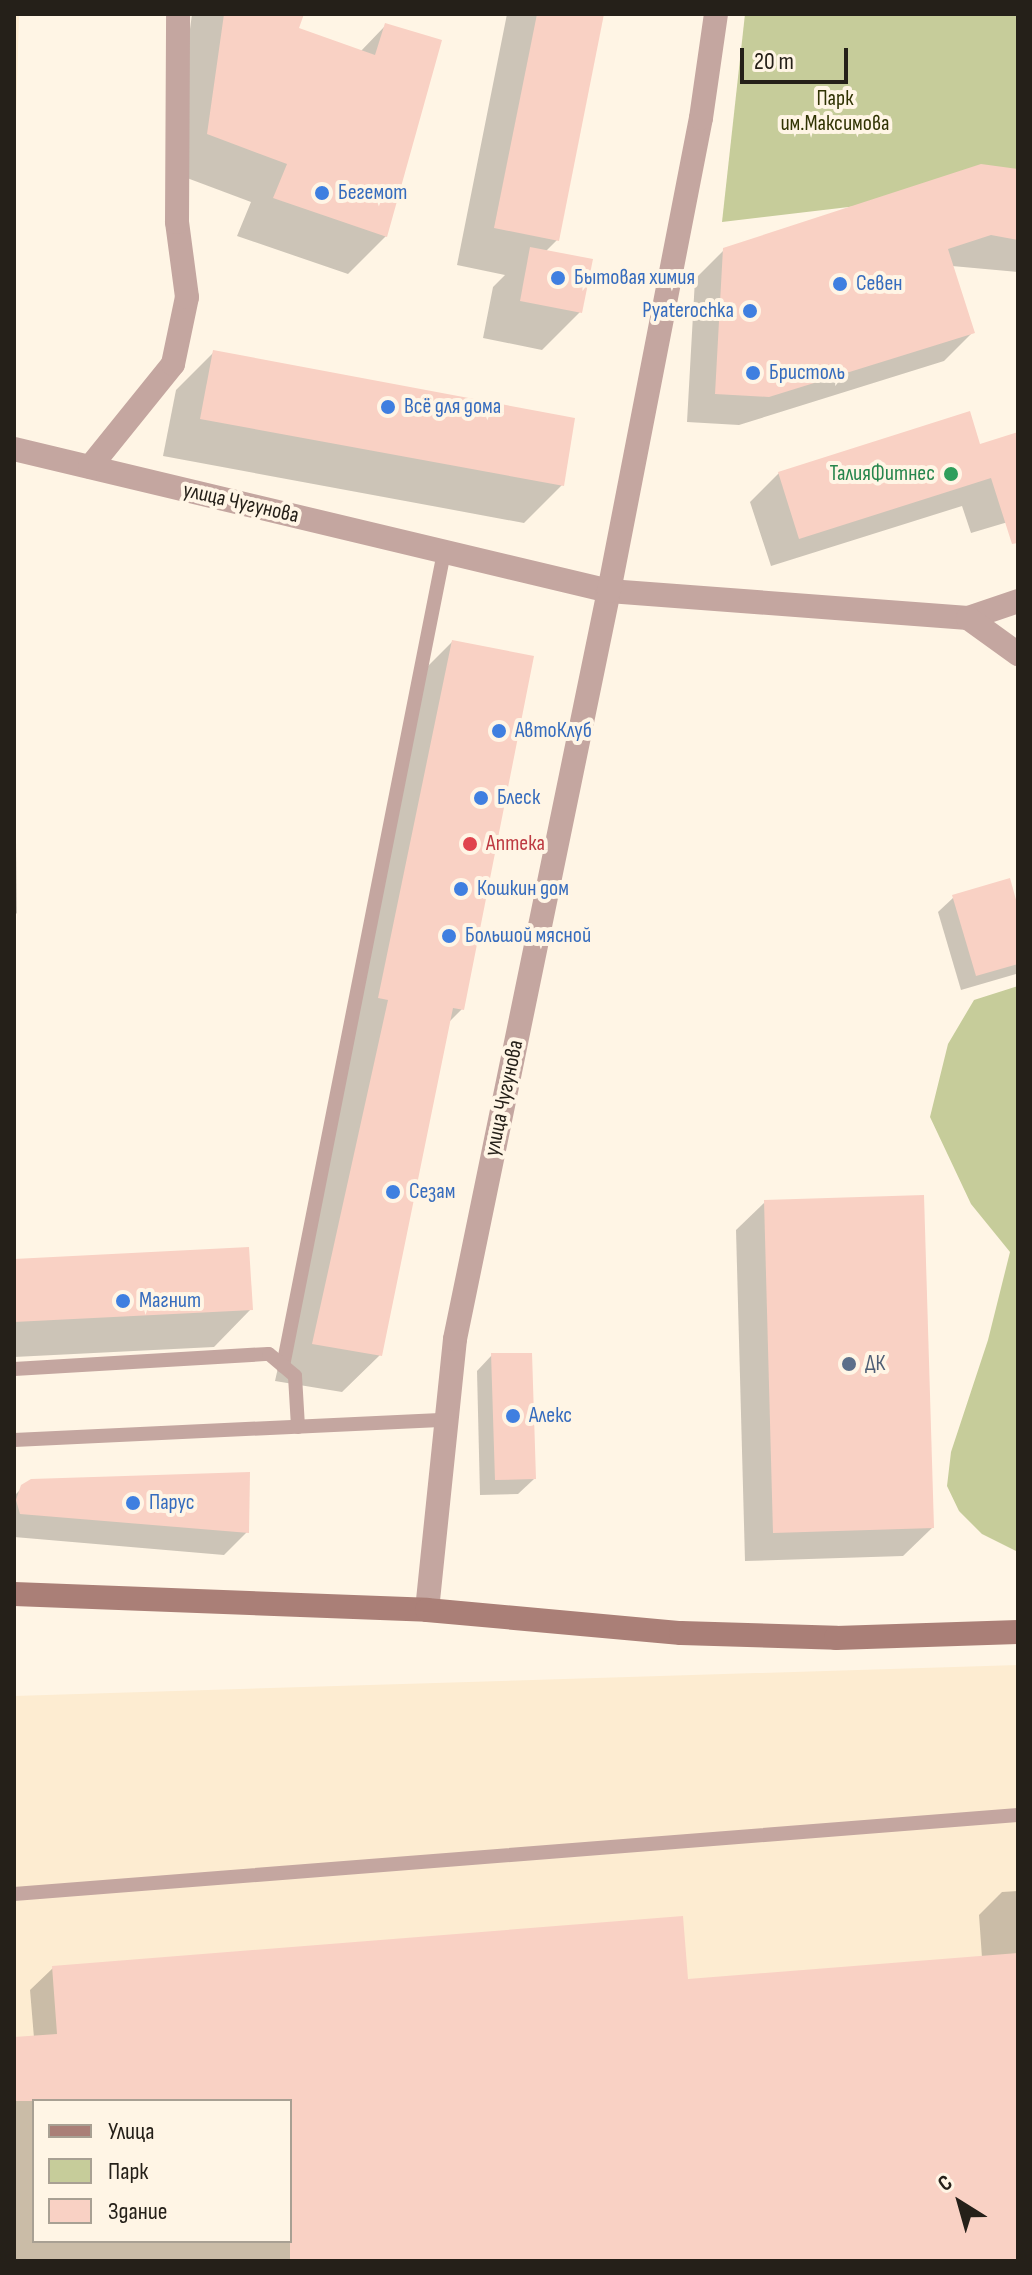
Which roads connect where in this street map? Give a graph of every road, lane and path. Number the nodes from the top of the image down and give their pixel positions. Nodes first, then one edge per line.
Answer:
1 (178, 14) edge
2 (716, 14) edge
3 (14, 449) edge
4 (90, 467) junction
5 (444, 552) junction
6 (609, 591) junction
7 (1018, 601) edge
8 (968, 618) junction
9 (1018, 654) edge
10 (283, 1366) junction
11 (14, 1369) edge
12 (446, 1420) junction
13 (298, 1427) junction
14 (14, 1440) edge
15 (14, 1594) edge
16 (427, 1610) junction
17 (1018, 1632) edge
18 (1018, 1815) edge
19 (14, 1894) edge

1 - 4 street
2 - 6 street, улица Чугунова
3 - 4 street, улица Чугунова
4 - 5 street, улица Чугунова
5 - 6 street, улица Чугунова
5 - 10 lane
6 - 8 street, улица Чугунова
6 - 12 street, улица Чугунова
7 - 8 street
8 - 9 street
10 - 11 lane
10 - 13 lane
12 - 13 lane
12 - 16 street, улица Чугунова
13 - 14 lane
15 - 16 main road
16 - 17 main road
18 - 19 lane

